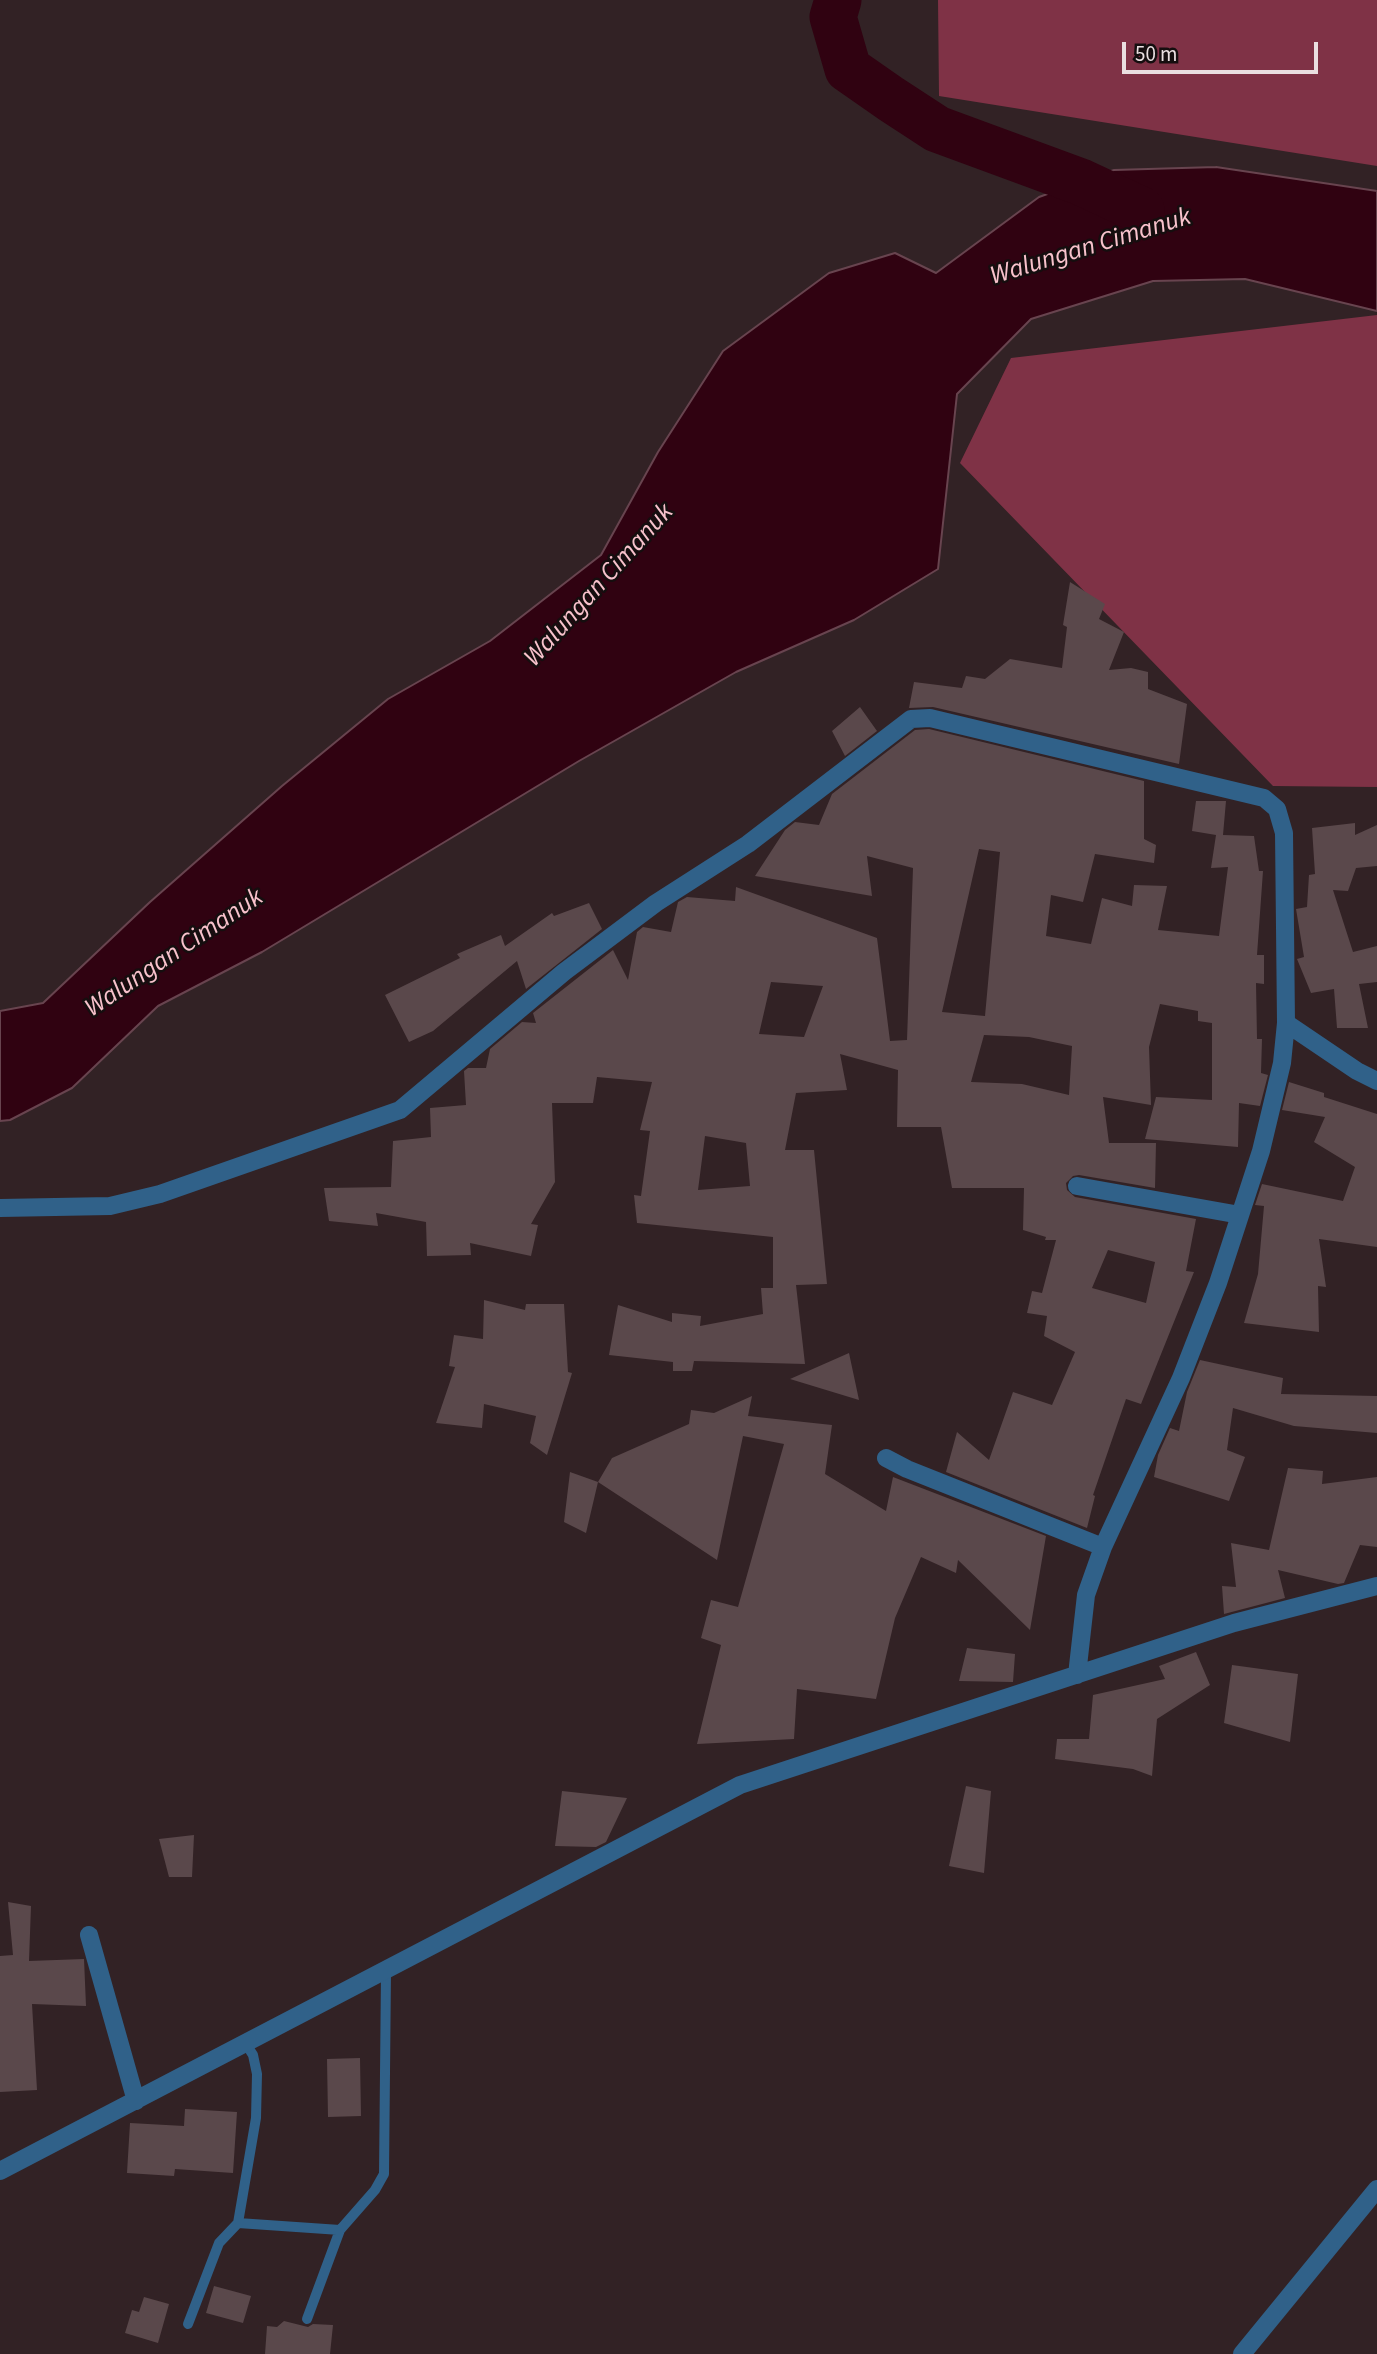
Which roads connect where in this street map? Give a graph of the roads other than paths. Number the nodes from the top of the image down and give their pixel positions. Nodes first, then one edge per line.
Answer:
1 (1286, 1023) junction
2 (1377, 1081) edge
3 (1077, 1186) dead end
4 (0, 1208) edge
5 (1240, 1215) junction
6 (886, 1458) dead end
7 (1103, 1548) junction
8 (1377, 1586) edge
9 (1077, 1675) junction
10 (89, 1935) dead end
11 (386, 1971) junction
12 (246, 2044) junction
13 (136, 2101) junction
14 (0, 2171) edge
15 (1377, 2189) edge
16 (237, 2223) junction
17 (340, 2231) junction
18 (307, 2319) dead end
19 (188, 2324) dead end
20 (1242, 2354) edge

1 - 2 street
1 - 4 street
1 - 5 street
3 - 5 street
5 - 7 street
6 - 7 street
7 - 9 street
8 - 9 street
9 - 11 street
10 - 13 street
11 - 12 street
11 - 17 lane
12 - 13 street
12 - 16 lane
13 - 14 street
15 - 20 street
16 - 17 lane
16 - 19 lane
17 - 18 lane

